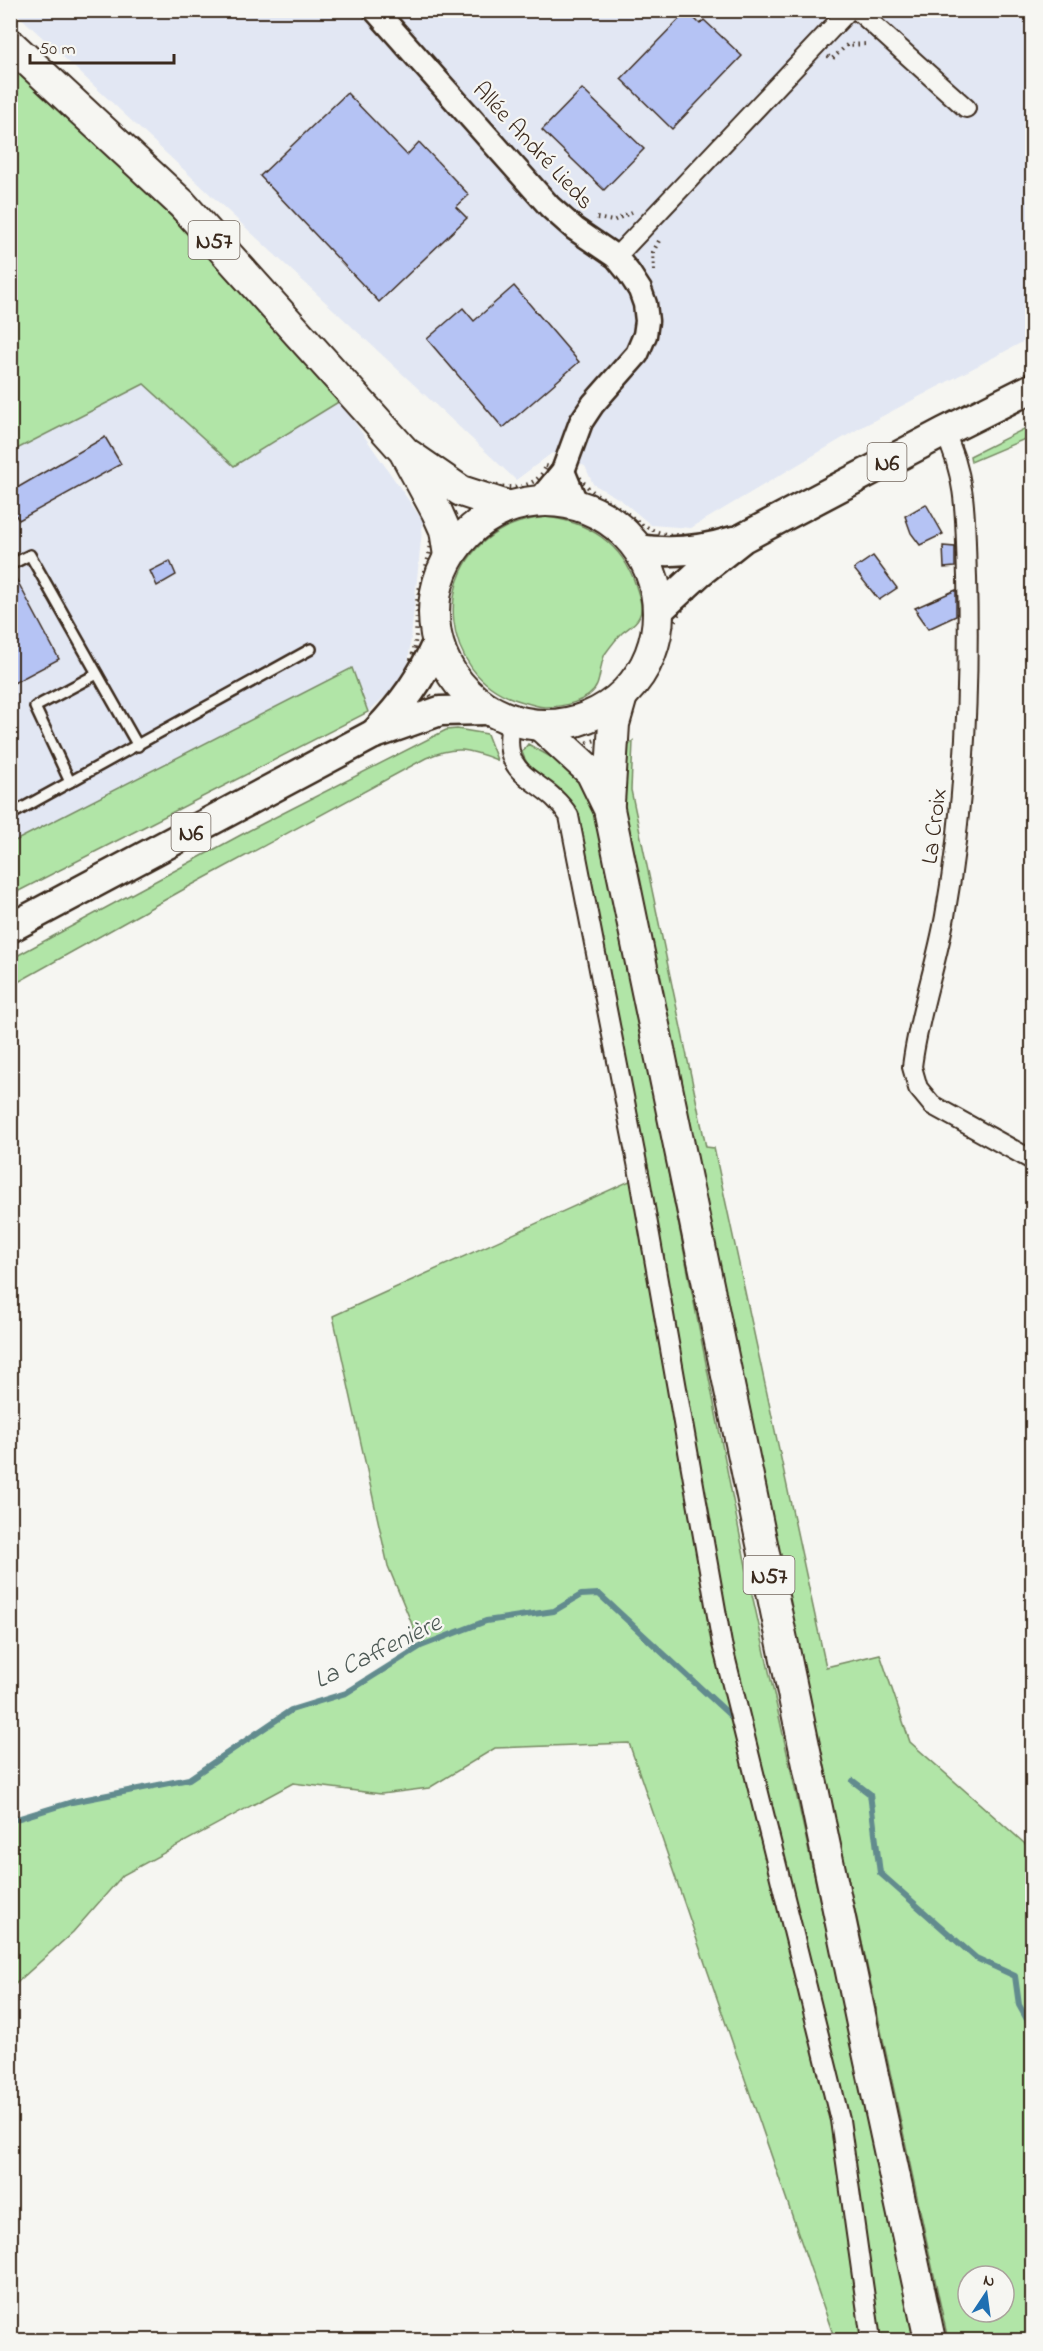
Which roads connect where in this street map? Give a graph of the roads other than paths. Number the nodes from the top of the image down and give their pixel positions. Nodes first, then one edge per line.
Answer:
1 (375, 10) edge
2 (849, 10) edge
3 (857, 10) edge
4 (10, 44) edge
5 (966, 108) dead end
6 (616, 257) junction
7 (1032, 388) edge
8 (944, 432) junction
9 (404, 451) junction
10 (573, 484) junction
11 (507, 506) junction
12 (744, 538) junction
13 (638, 549) junction
14 (449, 556) junction
15 (10, 565) edge
16 (659, 610) junction
17 (437, 643) junction
18 (311, 649) dead end
19 (97, 674) junction
20 (622, 696) junction
21 (499, 715) junction
22 (541, 726) junction
23 (372, 735) junction
24 (138, 746) junction
25 (70, 782) junction
26 (609, 809) junction
27 (10, 815) edge
28 (10, 928) edge
29 (1032, 1160) edge
30 (871, 2340) edge
31 (930, 2340) edge

1 - 6 street, Allée André Lieds
2 - 6 street
3 - 5 street
4 - 9 highway, N57
6 - 10 street, Allée André Lieds
7 - 8 main road, N6
8 - 12 main road, N6
8 - 29 street, La Croix
9 - 11 highway, N57
9 - 14 highway, N57
10 - 11 highway
10 - 13 highway
11 - 14 highway
12 - 13 main road, N6
12 - 16 main road, N6
13 - 16 highway
14 - 17 highway
15 - 19 lane
16 - 20 highway
17 - 21 highway
17 - 23 main road, N6
18 - 24 lane
19 - 24 lane
19 - 25 lane
20 - 22 highway
20 - 26 highway, N57
21 - 22 highway
21 - 23 main road, N6
21 - 30 street
22 - 26 highway, N57
23 - 28 main road, N6
24 - 25 lane
25 - 27 lane
26 - 31 highway, N57

